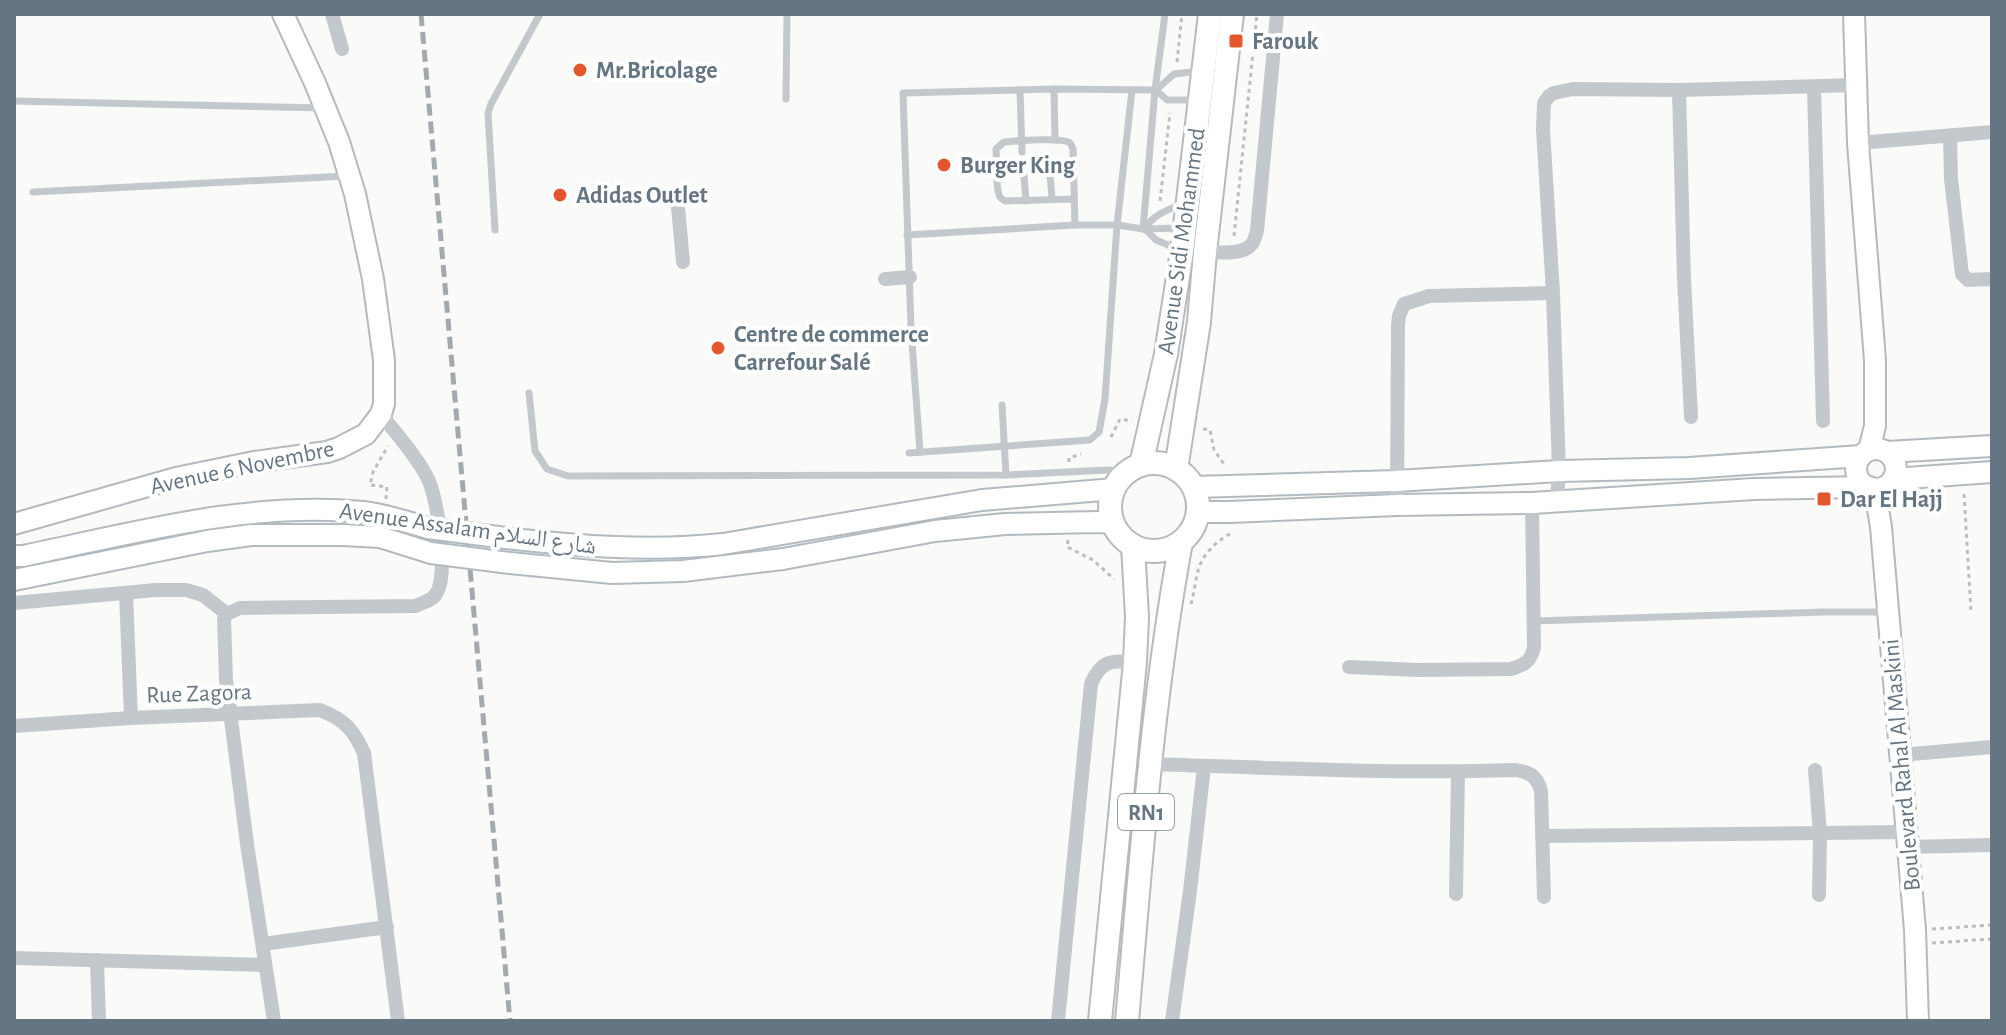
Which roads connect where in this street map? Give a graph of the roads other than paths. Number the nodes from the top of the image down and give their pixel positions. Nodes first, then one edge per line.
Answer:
1 (332, 14) edge
2 (540, 14) edge
3 (787, 14) edge
4 (1165, 14) edge
5 (1210, 14) edge
6 (1232, 14) edge
7 (1277, 14) edge
8 (1854, 14) edge
9 (290, 16) edge
10 (342, 49) dead end
11 (1203, 71) junction
12 (1855, 85) junction
13 (1814, 88) junction
14 (1054, 89) junction
15 (1020, 90) junction
16 (1132, 90) junction
17 (1156, 90) junction
18 (1679, 90) junction
19 (786, 99) dead end
20 (1199, 100) junction
21 (14, 101) edge
22 (325, 108) junction
23 (1992, 132) edge
24 (1950, 136) junction
25 (1052, 140) junction
26 (1021, 141) junction
27 (1858, 143) junction
28 (1048, 151) dead end
29 (1022, 152) dead end
30 (1050, 174) dead end
31 (349, 176) junction
32 (1024, 176) dead end
33 (33, 192) dead end
34 (1052, 199) junction
35 (1074, 199) junction
36 (1026, 201) junction
37 (1187, 202) junction
38 (678, 207) dead end
39 (1075, 225) junction
40 (1117, 225) junction
41 (1184, 228) junction
42 (1144, 229) junction
43 (495, 230) dead end
44 (907, 235) junction
45 (1182, 251) junction
46 (1205, 252) junction
47 (683, 262) dead end
48 (910, 277) junction
49 (885, 279) dead end
50 (1992, 279) edge
51 (1553, 293) junction
52 (529, 393) dead end
53 (1002, 405) dead end
54 (381, 414) junction
55 (1691, 417) dead end
56 (1823, 421) dead end
57 (1004, 445) junction
58 (1992, 446) edge
59 (920, 452) junction
60 (1875, 452) junction
61 (909, 453) dead end
62 (1135, 468) junction
63 (1176, 469) junction
64 (1559, 471) junction
65 (1992, 472) edge
66 (1006, 475) junction
67 (1396, 481) junction
68 (1879, 486) junction
69 (1193, 487) junction
70 (1114, 489) junction
71 (1557, 500) junction
72 (1532, 503) junction
73 (1397, 505) junction
74 (1198, 512) junction
75 (1113, 523) junction
76 (14, 524) edge
77 (1181, 542) junction
78 (1133, 546) junction
79 (14, 556) edge
80 (14, 580) edge
81 (126, 593) junction
82 (14, 603) edge
83 (1887, 612) junction
84 (227, 614) junction
85 (1534, 621) junction
86 (1135, 662) junction
87 (1349, 667) dead end
88 (230, 715) junction
89 (131, 718) junction
90 (14, 726) edge
91 (1992, 747) edge
92 (1900, 755) junction
93 (1151, 764) junction
94 (1204, 767) junction
95 (1815, 770) dead end
96 (1458, 772) junction
97 (1820, 834) junction
98 (1542, 836) junction
99 (1906, 840) junction
100 (1992, 845) edge
101 (1456, 894) dead end
102 (1819, 895) dead end
103 (1544, 897) dead end
104 (387, 927) junction
105 (263, 944) junction
106 (14, 958) edge
107 (97, 960) junction
108 (265, 965) junction
109 (99, 1021) edge
110 (274, 1021) edge
111 (398, 1021) edge
112 (1058, 1021) edge
113 (1100, 1021) edge
114 (1127, 1021) edge
115 (1172, 1021) edge
116 (1918, 1021) edge

1 - 10 street
2 - 43 lane
3 - 19 lane
4 - 17 lane
5 - 11 main road, Avenue Sidi Mohammed
6 - 46 main road, Avenue Sidi Mohammed
7 - 46 street, Avenue Sidi Mohammed
8 - 12 street, Boulevard Rahal Al Maskini
9 - 22 street
11 - 17 lane
11 - 20 main road, Avenue Sidi Mohammed
12 - 13 street
12 - 27 street, Boulevard Rahal Al Maskini
13 - 18 street
13 - 56 street
14 - 15 lane
14 - 16 lane
14 - 25 lane
15 - 26 lane
15 - 44 lane
16 - 17 lane
16 - 40 lane
17 - 20 lane
17 - 42 lane
18 - 51 street
18 - 55 street
20 - 37 main road, Avenue Sidi Mohammed
21 - 22 lane
22 - 31 street
23 - 24 street
24 - 27 street
24 - 50 street
25 - 26 lane
25 - 28 lane
25 - 35 lane
26 - 29 lane
26 - 36 lane
27 - 60 street, Boulevard Rahal Al Maskini
30 - 34 lane
31 - 33 lane
31 - 54 street
32 - 36 lane
34 - 35 lane
34 - 36 lane
35 - 39 lane
37 - 41 main road, Avenue Sidi Mohammed
37 - 42 lane
38 - 47 street
39 - 40 lane
39 - 44 lane
40 - 42 lane
40 - 57 lane
41 - 42 lane
41 - 45 main road, Avenue Sidi Mohammed
42 - 45 lane
44 - 48 lane
45 - 62 main road, Avenue Sidi Mohammed
46 - 63 main road, Avenue Sidi Mohammed
48 - 49 street
48 - 59 lane
51 - 64 street
51 - 67 street
52 - 66 lane
53 - 57 lane
54 - 76 street, Avenue 6 Novembre
54 - 84 street
57 - 59 lane
57 - 66 lane
58 - 60 street
59 - 61 lane
60 - 64 street
60 - 68 street, Boulevard Rahal Al Maskini
60 - 68 street, Boulevard Rahal Al Maskini
62 - 63 main road
62 - 66 lane
62 - 70 main road
63 - 69 main road
64 - 67 street
64 - 71 street
65 - 68 street
67 - 69 street
67 - 73 street
68 - 71 street
68 - 83 street, Boulevard Rahal Al Maskini
69 - 74 main road
70 - 75 main road
70 - 79 street, Avenue Assalam شارع السلام, bridge
71 - 72 street
72 - 73 street
72 - 85 street
73 - 74 street
74 - 77 main road, RN1
75 - 78 main road
75 - 80 street, Avenue Assalam شارع السلام, bridge
77 - 78 main road
77 - 93 main road, RN1
78 - 86 main road, RN1
81 - 82 street
81 - 84 street
81 - 89 street
83 - 85 lane
83 - 92 street, Boulevard Rahal Al Maskini
84 - 88 street
85 - 87 street
86 - 112 street
86 - 113 main road, RN1
88 - 89 street, Rue Zagora
88 - 104 street, Rue Zagora
88 - 105 street
89 - 90 street, Rue Zagora
91 - 92 street
92 - 99 street, Boulevard Rahal Al Maskini
93 - 94 street
93 - 114 main road, RN1
94 - 96 street
94 - 115 street
95 - 97 street
96 - 98 street
96 - 101 street
97 - 98 street
97 - 99 street
97 - 102 street
98 - 103 street
99 - 100 street
99 - 116 street, Boulevard Rahal Al Maskini
104 - 105 street
104 - 111 street
105 - 108 street
106 - 107 street
107 - 108 street
107 - 109 street
108 - 110 street

